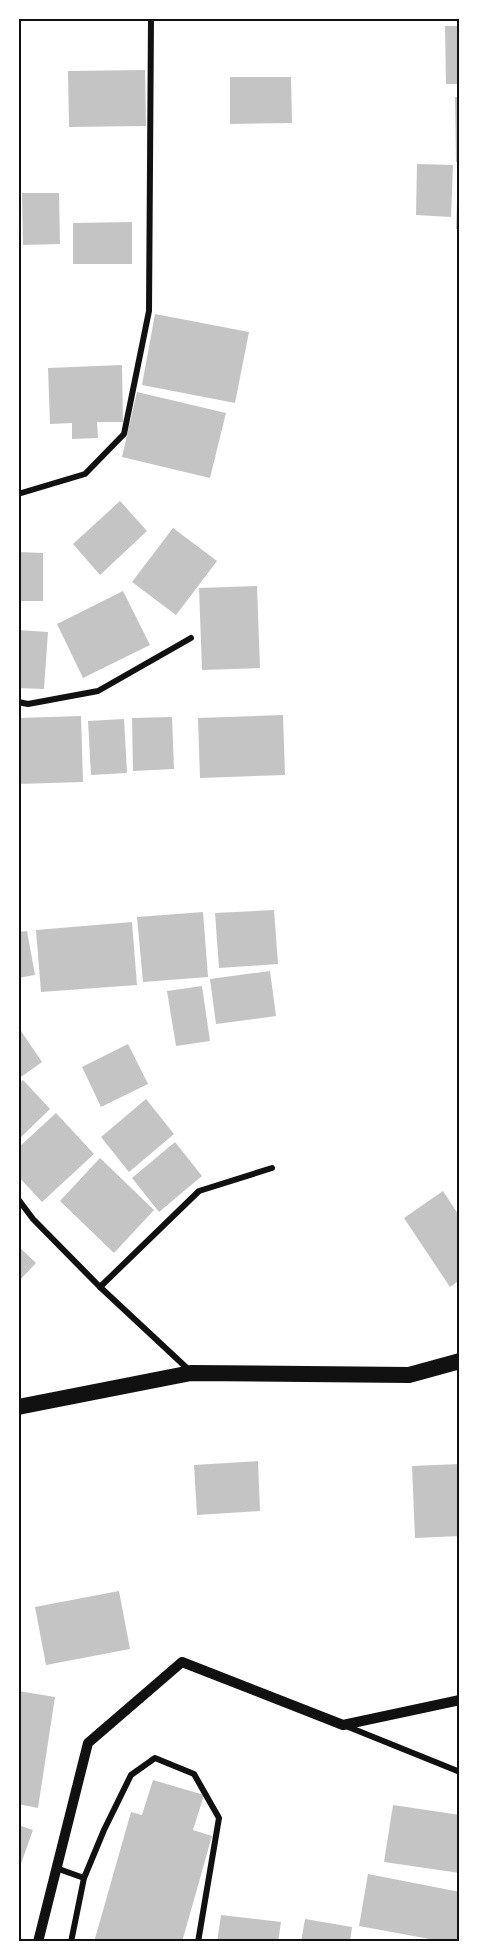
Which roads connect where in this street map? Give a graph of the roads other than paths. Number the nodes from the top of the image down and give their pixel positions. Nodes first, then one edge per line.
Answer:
1 (151, 18) edge
2 (18, 494) edge
3 (191, 638) dead end
4 (18, 702) edge
5 (272, 1168) dead end
6 (18, 1199) edge
7 (100, 1287) junction
8 (460, 1361) edge
9 (191, 1373) junction
10 (18, 1407) edge
11 (460, 1700) edge
12 (343, 1725) junction
13 (460, 1772) edge
14 (56, 1868) junction
15 (84, 1878) junction
16 (38, 1942) edge
17 (70, 1942) edge
18 (198, 1942) edge

1 - 2 street
3 - 4 street
5 - 7 street
6 - 7 street
7 - 9 street
8 - 9 highway
9 - 10 highway
11 - 12 street
12 - 13 street
12 - 14 street
14 - 15 street
14 - 16 street
15 - 17 street
15 - 18 street

